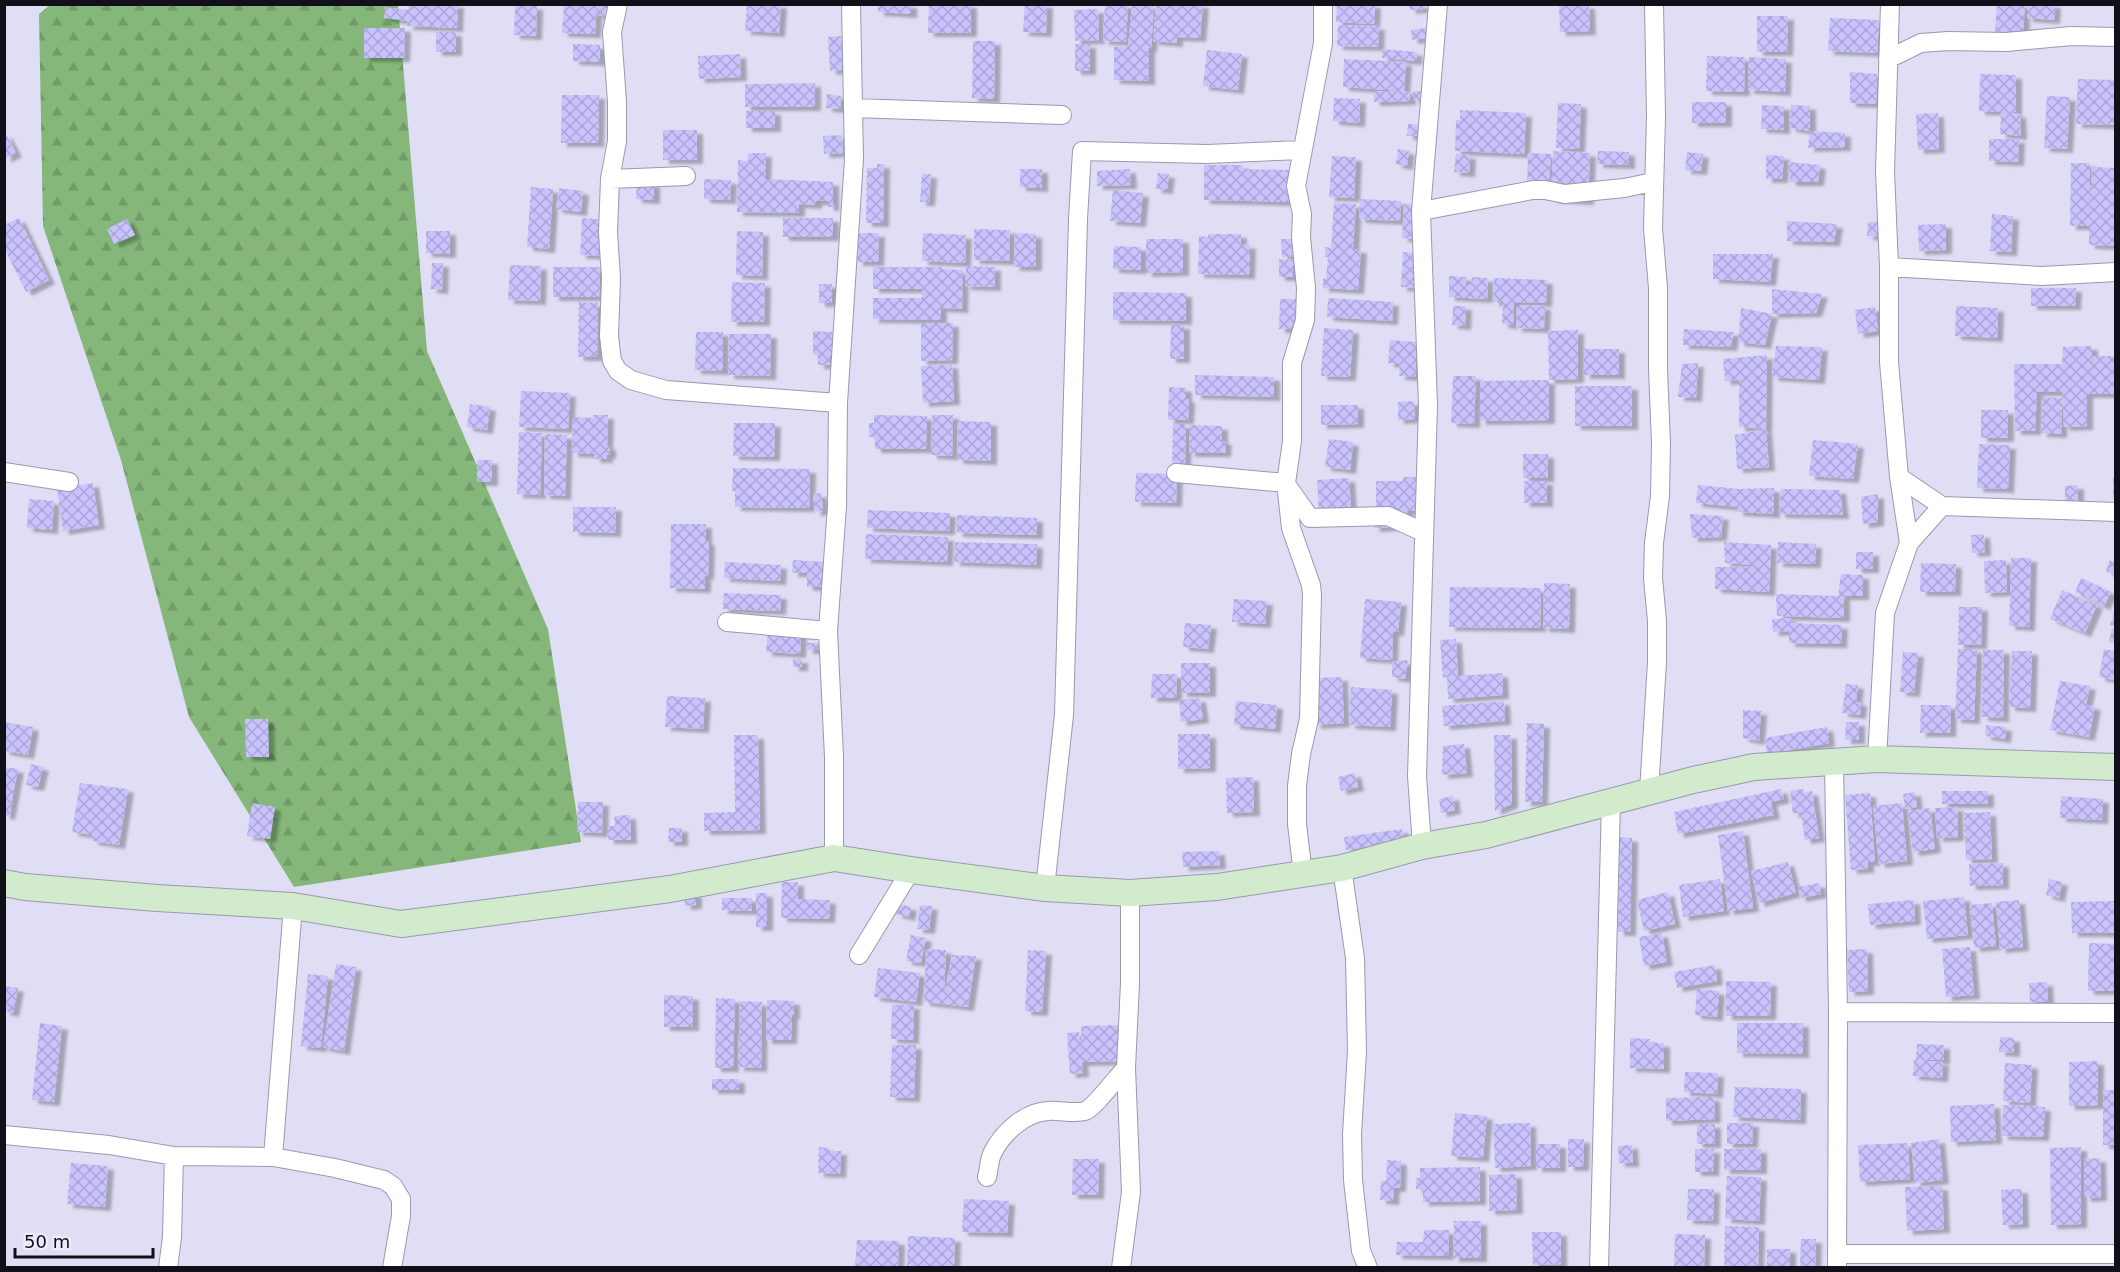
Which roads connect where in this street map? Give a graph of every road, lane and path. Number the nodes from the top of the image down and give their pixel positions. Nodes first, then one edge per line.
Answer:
1 (618, 4) edge
2 (852, 4) edge
3 (1323, 4) edge
4 (1438, 4) edge
5 (1654, 4) edge
6 (1890, 4) edge
7 (2115, 37) edge
8 (1888, 59) junction
9 (853, 108) junction
10 (1062, 115) dead end
11 (1302, 150) junction
12 (686, 176) dead end
13 (610, 179) junction
14 (1653, 182) junction
15 (1421, 211) junction
16 (1889, 267) junction
17 (2115, 272) edge
18 (838, 403) junction
19 (4, 472) edge
20 (1176, 473) dead end
21 (1899, 477) junction
22 (69, 482) dead end
23 (1286, 483) junction
24 (1942, 506) junction
25 (2115, 512) edge
26 (1423, 532) junction
27 (1909, 543) junction
28 (727, 622) dead end
29 (828, 631) junction
30 (1877, 759) junction
31 (1834, 763) junction
32 (2115, 767) edge
33 (1648, 792) junction
34 (1611, 802) junction
35 (1422, 846) junction
36 (834, 858) junction
37 (1342, 868) junction
38 (911, 870) junction
39 (1304, 874) junction
40 (4, 883) edge
41 (1046, 888) junction
42 (1130, 893) junction
43 (293, 906) junction
44 (860, 954) dead end
45 (1838, 1012) junction
46 (2115, 1014) edge
47 (1126, 1068) junction
48 (4, 1135) edge
49 (174, 1155) junction
50 (273, 1157) junction
51 (987, 1177) dead end
52 (2115, 1254) edge
53 (1837, 1261) edge
54 (168, 1268) edge
55 (392, 1268) edge
56 (1121, 1268) edge
57 (1368, 1268) edge
58 (1599, 1268) edge

1 - 13 street
2 - 9 street
3 - 11 street
4 - 15 street
5 - 14 street
6 - 8 street
7 - 8 street
8 - 16 street
9 - 10 street
9 - 18 street
11 - 23 street
11 - 41 street
12 - 13 street
13 - 18 street
14 - 15 street
14 - 33 street
15 - 26 street
16 - 17 street
16 - 21 street
18 - 29 street
19 - 22 street
20 - 23 street
21 - 24 street
21 - 27 street
23 - 26 street
23 - 39 street
24 - 25 street
24 - 27 street
26 - 35 street
27 - 30 street
28 - 29 street
29 - 36 street
30 - 31 street
30 - 32 street
31 - 33 street
31 - 45 street
33 - 34 street
34 - 35 street
34 - 58 street
35 - 37 street
36 - 38 street
36 - 43 street
37 - 39 street
37 - 57 street
38 - 41 street
38 - 44 street
39 - 42 street
40 - 43 street
41 - 42 street
42 - 47 street
43 - 50 street
45 - 46 street
45 - 53 street
47 - 51 street
47 - 56 street
48 - 49 street
49 - 50 street
49 - 54 street
50 - 55 street
52 - 53 street

